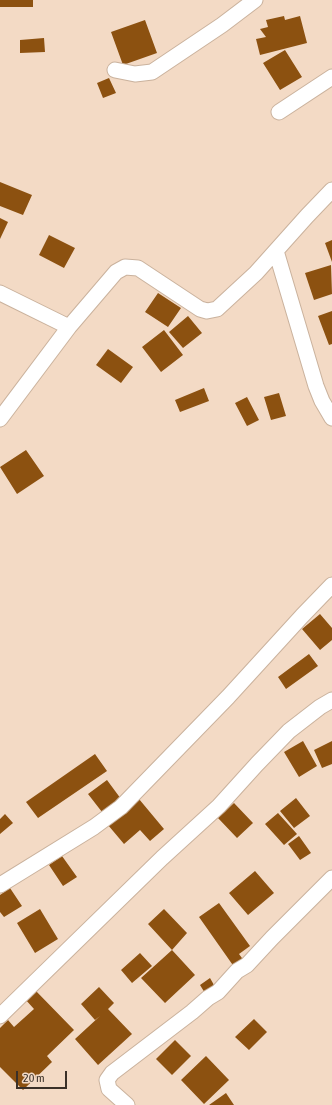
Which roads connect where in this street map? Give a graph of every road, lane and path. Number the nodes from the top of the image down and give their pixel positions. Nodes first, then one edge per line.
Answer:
1 (255, 0) edge
2 (115, 70) dead end
3 (332, 78) edge
4 (279, 112) dead end
5 (332, 190) edge
6 (276, 251) junction
7 (0, 293) edge
8 (69, 327) junction
9 (332, 418) edge
10 (0, 420) edge
11 (332, 585) edge
12 (332, 700) edge
13 (332, 878) edge
14 (0, 885) edge
15 (0, 1016) edge
16 (127, 1105) edge

1 - 2 street
3 - 4 street
5 - 6 street
6 - 8 street
6 - 9 street
7 - 8 street
8 - 10 street
11 - 14 street
12 - 15 street
13 - 16 street

